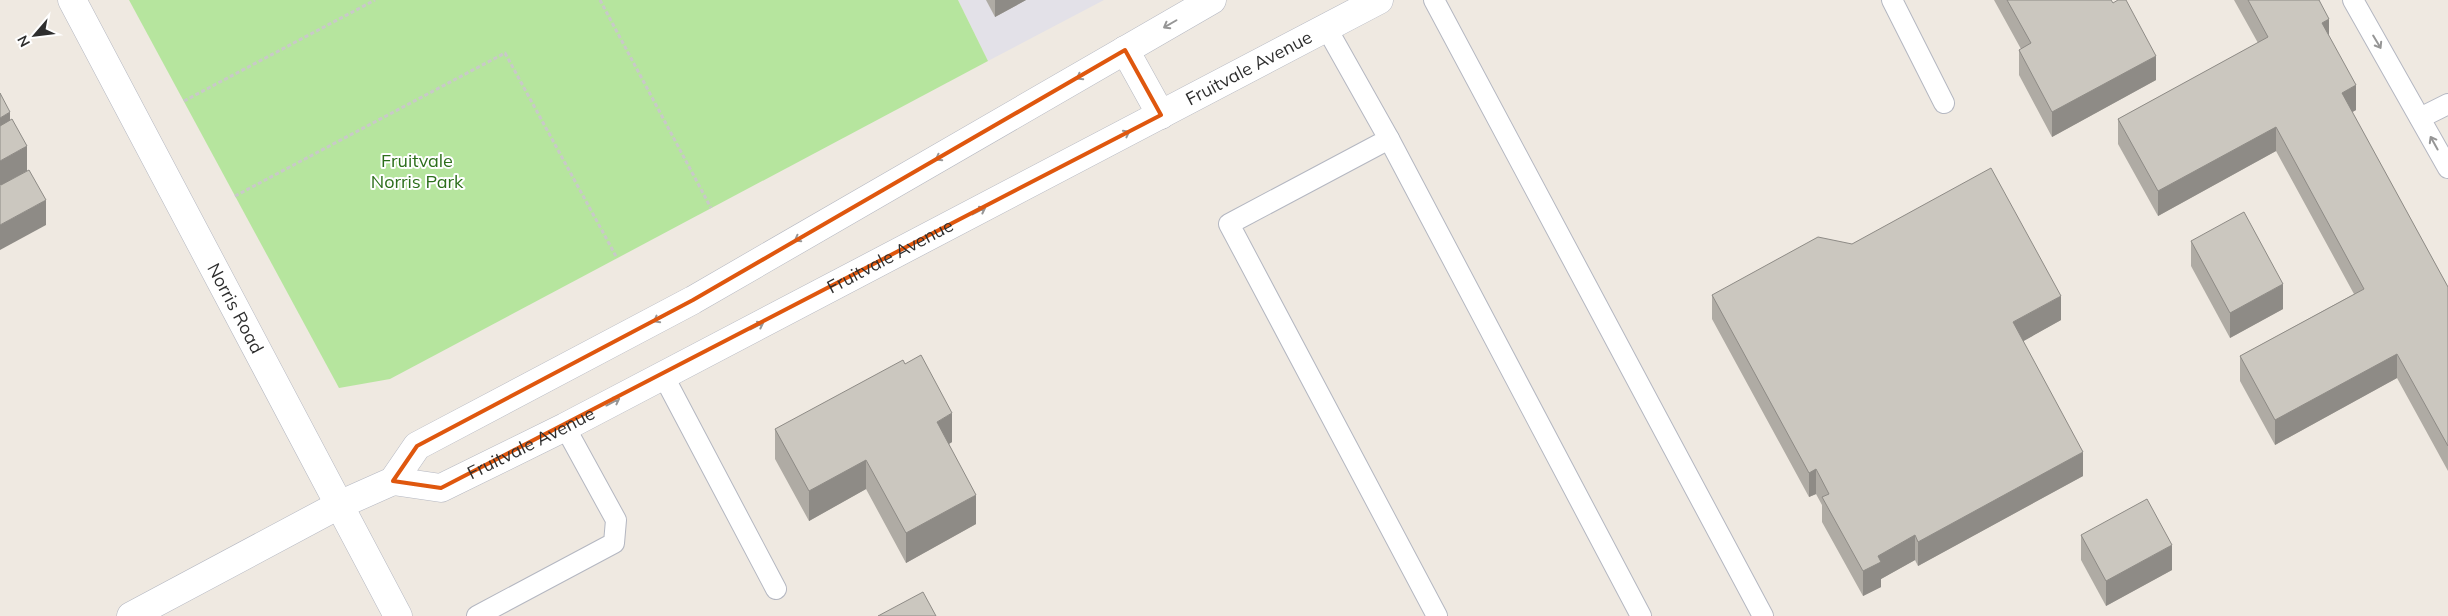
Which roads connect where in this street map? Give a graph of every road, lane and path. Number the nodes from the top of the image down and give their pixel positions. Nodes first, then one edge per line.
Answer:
1 (72, 0) edge
2 (375, 0) edge
3 (600, 0) edge
4 (1212, 0) edge
5 (1379, 0) edge
6 (1434, 0) edge
7 (1892, 0) edge
8 (2353, 0) edge
9 (1326, 27) junction
10 (1125, 50) junction
11 (184, 101) dead end
12 (1944, 103) dead end
13 (2448, 104) edge
14 (1161, 115) junction
15 (2420, 118) junction
16 (1389, 139) junction
17 (2448, 168) edge
18 (235, 196) dead end
19 (712, 208) dead end
20 (617, 258) dead end
21 (663, 375) junction
22 (565, 427) junction
23 (393, 481) junction
24 (339, 505) junction
25 (776, 589) dead end
26 (131, 616) edge
27 (398, 616) edge
28 (478, 616) edge
29 (1437, 616) edge
30 (1642, 616) edge
31 (1763, 616) edge

1 - 24 main road, Norris Road
2 - 11 path
3 - 19 path
4 -> 10 main road
5 - 9 main road, Fruitvale Avenue
6 - 31 lane
7 - 12 lane
8 -> 15 lane
9 - 14 main road, Fruitvale Avenue
9 - 16 lane
10 - 14 main road
10 -> 23 main road
13 - 15 lane
21 -> 14 main road, Fruitvale Avenue
17 -> 15 lane
16 - 29 lane
16 - 30 lane
18 - 20 path
22 -> 21 main road, Fruitvale Avenue
21 - 25 lane
22 - 23 main road, Fruitvale Avenue
22 - 28 lane
23 - 24 main road
24 - 26 main road
24 - 27 main road, Norris Road

